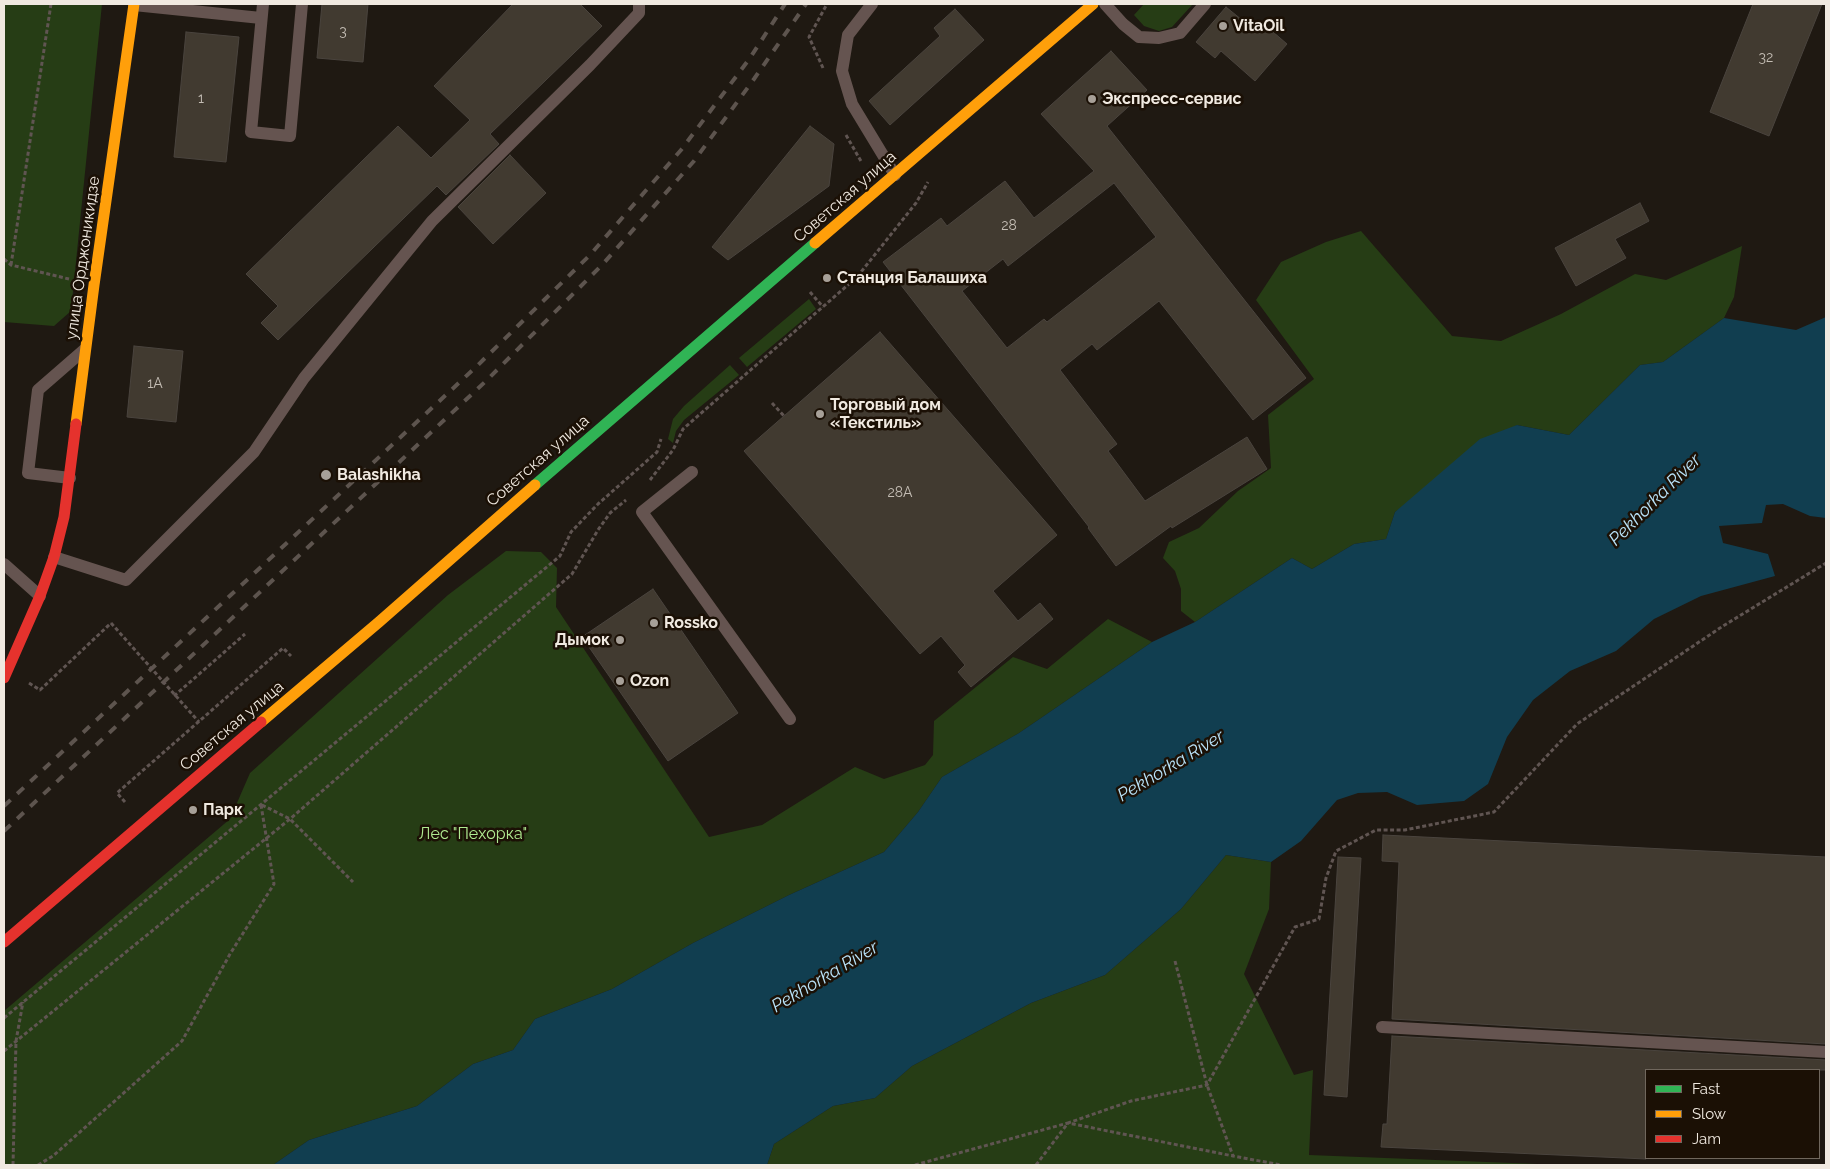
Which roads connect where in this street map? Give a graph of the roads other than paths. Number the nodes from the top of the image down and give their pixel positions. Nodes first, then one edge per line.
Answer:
1 (134, 4) edge
2 (263, 4) edge
3 (302, 4) edge
4 (639, 4) edge
5 (872, 4) edge
6 (1093, 4) edge
7 (1105, 4) edge
8 (1205, 4) edge
9 (261, 18) junction
10 (895, 175) junction
11 (87, 346) junction
12 (692, 472) dead end
13 (70, 478) junction
14 (54, 557) junction
15 (4, 564) edge
16 (40, 596) junction
17 (4, 678) edge
18 (790, 719) dead end
19 (4, 942) edge
20 (1382, 1027) dead end
21 (1826, 1052) edge

1 - 9 lane
1 - 11 main road, улица Орджоникидзе
2 - 9 lane
3 - 9 lane
4 - 14 lane
5 - 10 lane
6 - 10 main road, Советская улица
7 - 8 lane
10 - 19 main road, Советская улица
11 - 13 main road, улица Орджоникидзе
11 - 13 lane
12 - 18 lane
13 - 14 main road, улица Орджоникидзе
14 - 16 main road, улица Орджоникидзе
15 - 16 lane
16 - 17 main road, улица Орджоникидзе
20 - 21 lane

